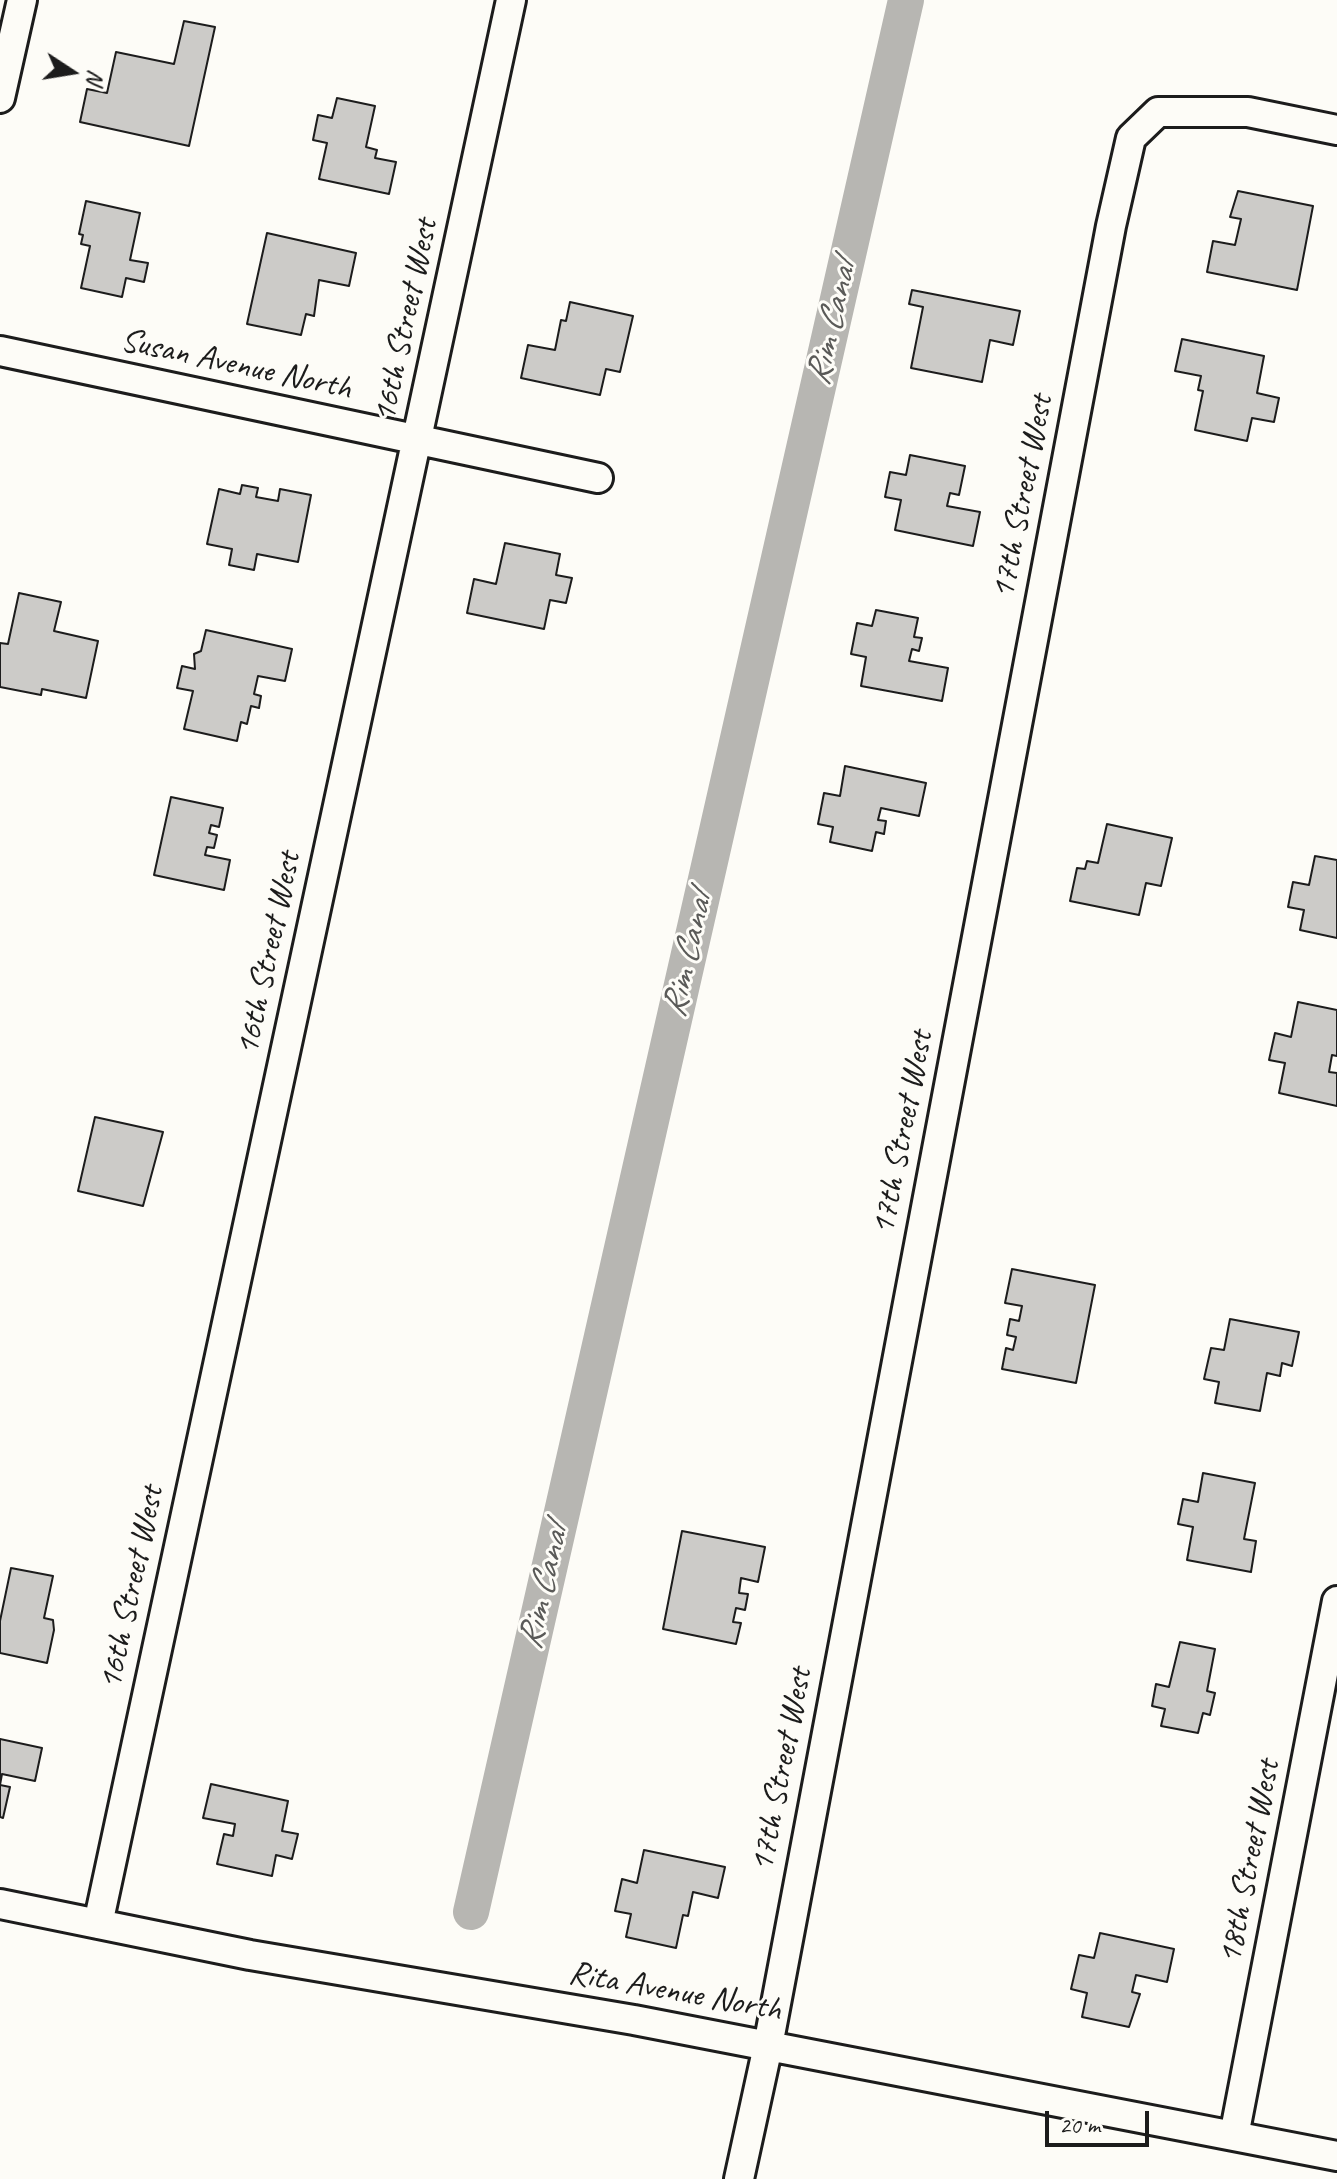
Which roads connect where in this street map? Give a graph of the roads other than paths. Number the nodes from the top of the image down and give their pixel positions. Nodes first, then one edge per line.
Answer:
1 (22, 0) edge
2 (511, 0) edge
3 (0, 98) edge
4 (1337, 130) edge
5 (0, 351) edge
6 (417, 441) junction
7 (598, 478) dead end
8 (1337, 1601) edge
9 (0, 1904) edge
10 (98, 1924) junction
11 (768, 2046) junction
12 (1234, 2136) junction
13 (1337, 2156) edge
14 (739, 2179) edge

1 - 3 street
2 - 6 street, 16th Street West
4 - 11 street, 17th Street West
5 - 6 street, Susan Avenue North
6 - 7 street, Susan Avenue North
6 - 10 street, 16th Street West
8 - 12 street, 18th Street West
9 - 10 street, Rita Avenue North
10 - 11 street, Rita Avenue North
11 - 12 street, Rita Avenue North
11 - 14 street, 17th Street West
12 - 13 street, Rita Avenue North

